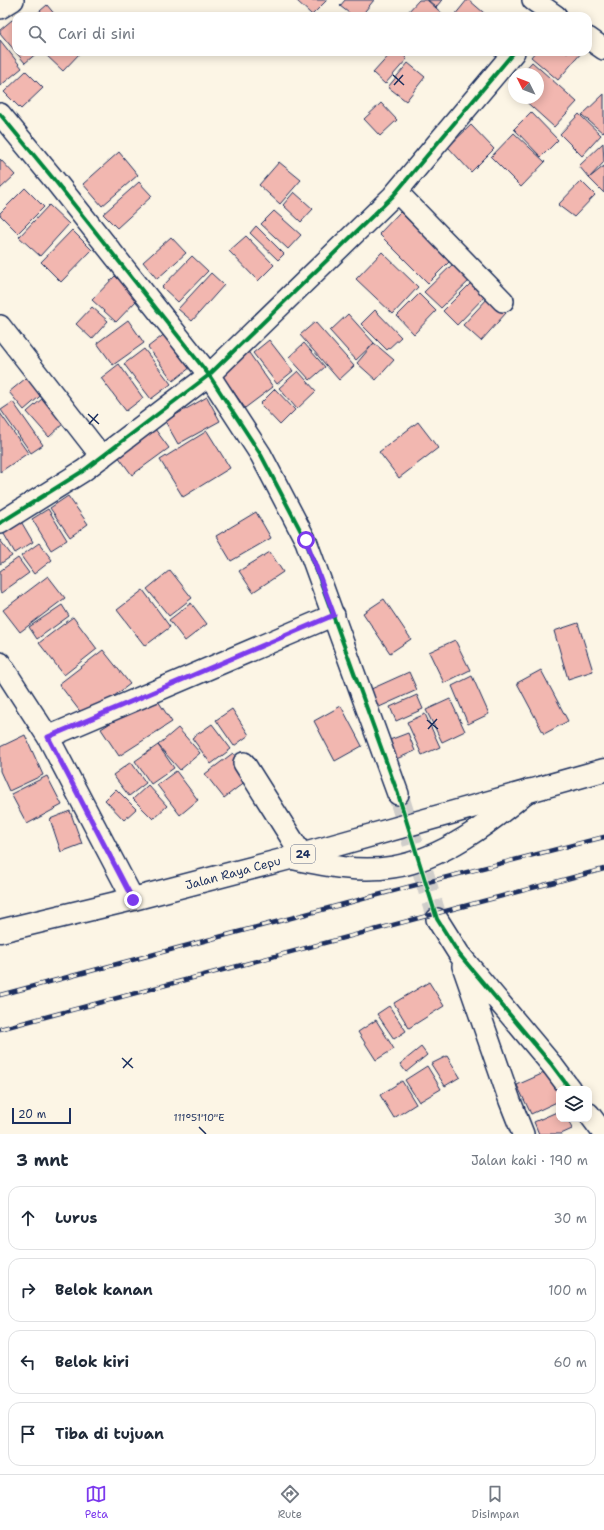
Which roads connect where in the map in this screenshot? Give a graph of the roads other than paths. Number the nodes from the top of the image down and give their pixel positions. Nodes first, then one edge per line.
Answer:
1 (14, 0) edge
2 (0, 8) edge
3 (592, 41) edge
4 (604, 49) edge
5 (511, 56) edge
6 (0, 114) edge
7 (397, 192) junction
8 (503, 302) dead end
9 (0, 326) edge
10 (209, 375) junction
11 (102, 457) junction
12 (0, 523) edge
13 (334, 615) junction
14 (0, 663) edge
15 (48, 737) junction
16 (244, 763) dead end
17 (604, 770) edge
18 (530, 790) junction
19 (398, 794) tunnel mouth
20 (296, 856) junction
21 (133, 900) junction
22 (437, 919) tunnel mouth
23 (0, 931) edge
24 (459, 954) junction
25 (568, 1086) edge
26 (592, 1118) edge
27 (523, 1134) edge
28 (604, 1134) edge

1 - 2 street
3 - 4 street
5 - 7 street
6 - 10 street
7 - 8 street
7 - 10 street
9 - 11 street
10 - 11 street
10 - 13 street
11 - 12 street
13 - 15 street
13 - 19 street
14 - 15 street
15 - 21 street
16 - 20 street
17 - 18 highway, Jalan Raya Cepu / 24
18 - 20 highway, Jalan Raya Cepu / 24
18 - 20 street
20 - 21 highway, Jalan Raya Cepu / 24
21 - 23 highway, Jalan Raya Cepu / 24
22 - 24 street
24 - 25 street
24 - 27 street
26 - 28 street

